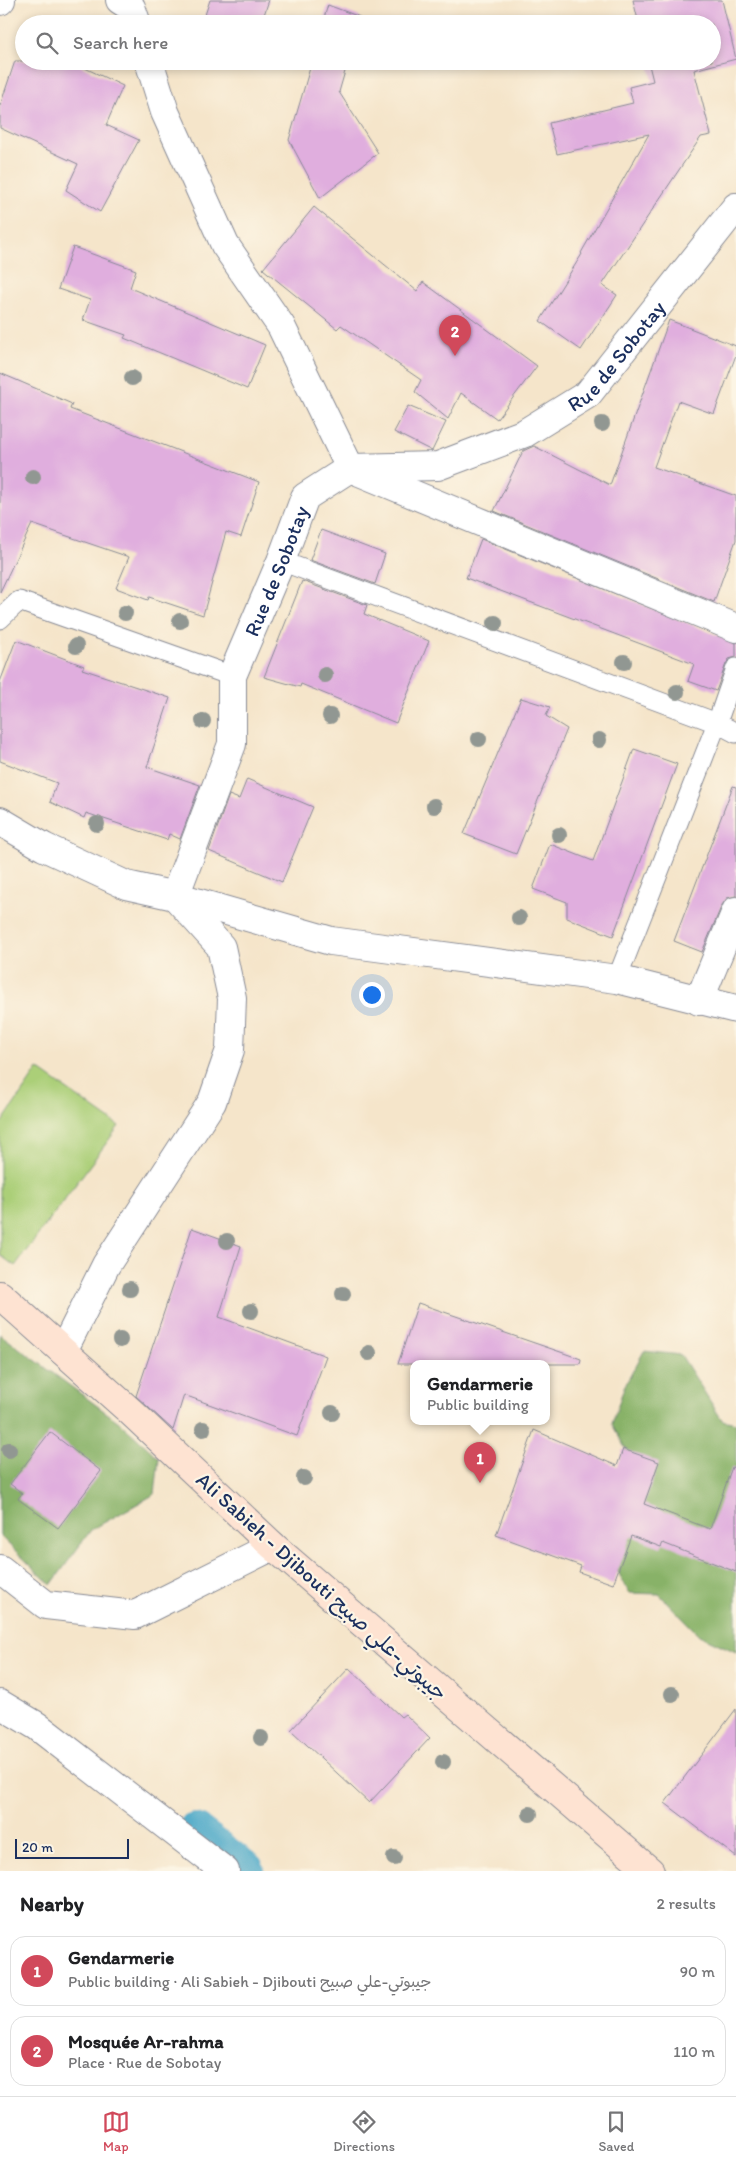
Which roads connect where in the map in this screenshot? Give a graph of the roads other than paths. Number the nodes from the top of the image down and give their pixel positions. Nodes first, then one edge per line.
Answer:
1 (152, 70) edge
2 (736, 207) edge
3 (350, 468) junction
4 (281, 561) junction
5 (0, 619) edge
6 (736, 628) edge
7 (736, 668) edge
8 (232, 676) junction
9 (716, 724) junction
10 (736, 733) edge
11 (0, 821) edge
12 (174, 896) junction
13 (736, 911) edge
14 (617, 978) junction
15 (699, 1001) junction
16 (736, 1009) edge
17 (0, 1295) edge
18 (63, 1351) junction
19 (273, 1546) junction
20 (0, 1569) edge
21 (0, 1704) edge
22 (225, 1871) edge
23 (650, 1871) edge

1 - 3 street
2 - 3 street, Rue de Sobotay
3 - 4 street, Rue de Sobotay
3 - 6 street
4 - 8 street, Rue de Sobotay
4 - 9 lane
5 - 8 lane
7 - 9 lane
8 - 12 street, Rue de Sobotay
9 - 10 lane
9 - 14 lane
11 - 12 street
12 - 14 street
12 - 18 street
13 - 15 street
14 - 15 street
15 - 16 street
17 - 18 main road, Ali Sabieh - Djibouti جيبوتي-علي صبيح
18 - 19 main road, Ali Sabieh - Djibouti جيبوتي-علي صبيح
19 - 20 street
19 - 23 main road, Ali Sabieh - Djibouti جيبوتي-علي صبيح
21 - 22 street

